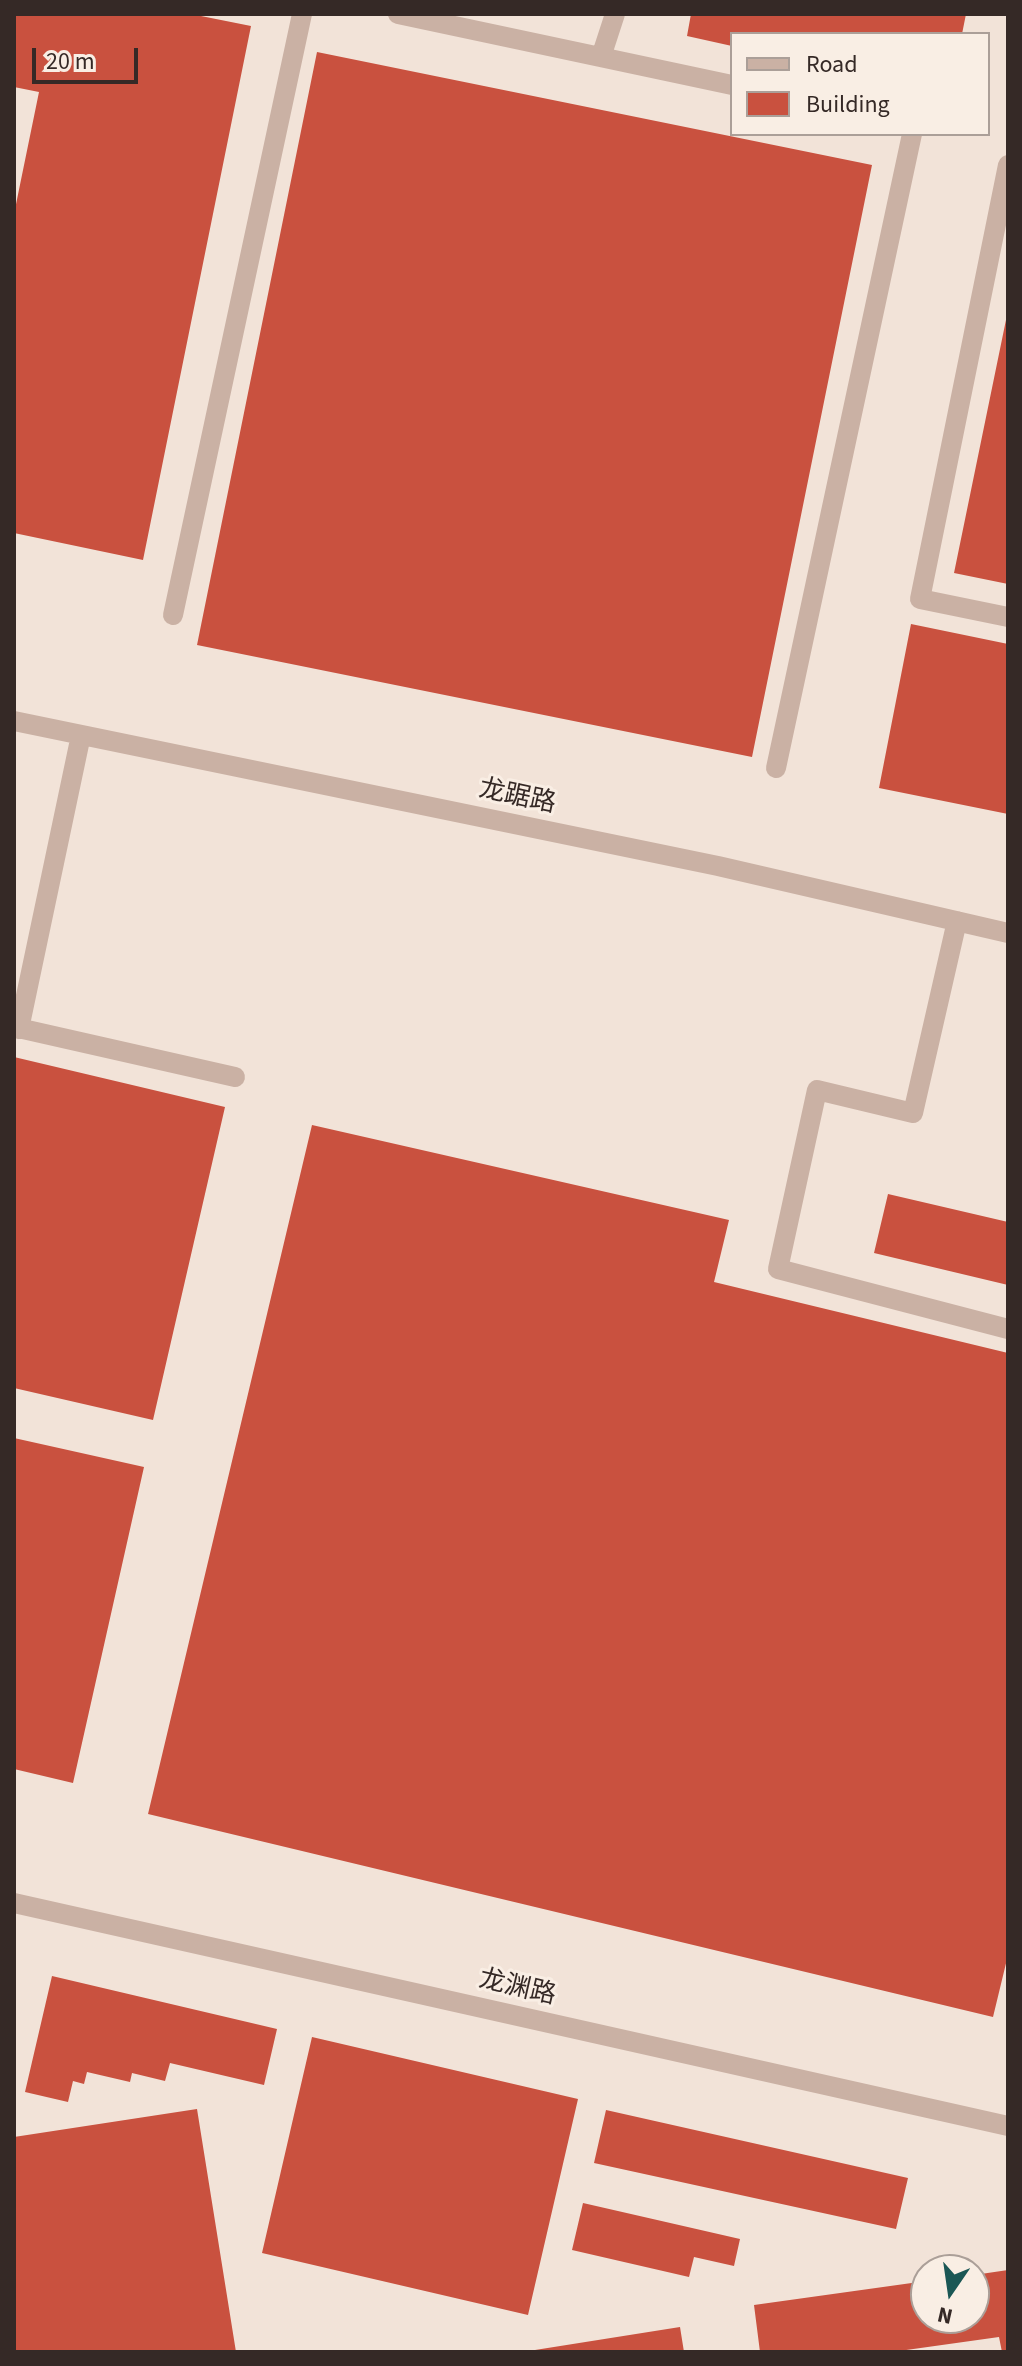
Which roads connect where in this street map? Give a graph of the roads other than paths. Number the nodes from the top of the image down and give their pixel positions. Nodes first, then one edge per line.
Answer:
1 (302, 14) edge
2 (398, 14) edge
3 (615, 14) edge
4 (601, 57) junction
5 (730, 85) edge
6 (912, 136) edge
7 (1008, 165) edge
8 (173, 615) dead end
9 (1008, 617) edge
10 (14, 721) edge
11 (81, 735) junction
12 (776, 768) dead end
13 (957, 921) junction
14 (1008, 933) edge
15 (17, 1028) edge
16 (235, 1077) dead end
17 (1008, 1329) edge
18 (14, 1903) edge
19 (1008, 2126) edge

1 - 8 street
2 - 4 street
3 - 4 street
4 - 5 street
6 - 12 street
7 - 9 street
10 - 11 street, 龙踞路
11 - 13 street, 龙踞路
11 - 15 street
13 - 14 street, 龙踞路
13 - 17 street
15 - 16 street
18 - 19 street, 龙渊路

